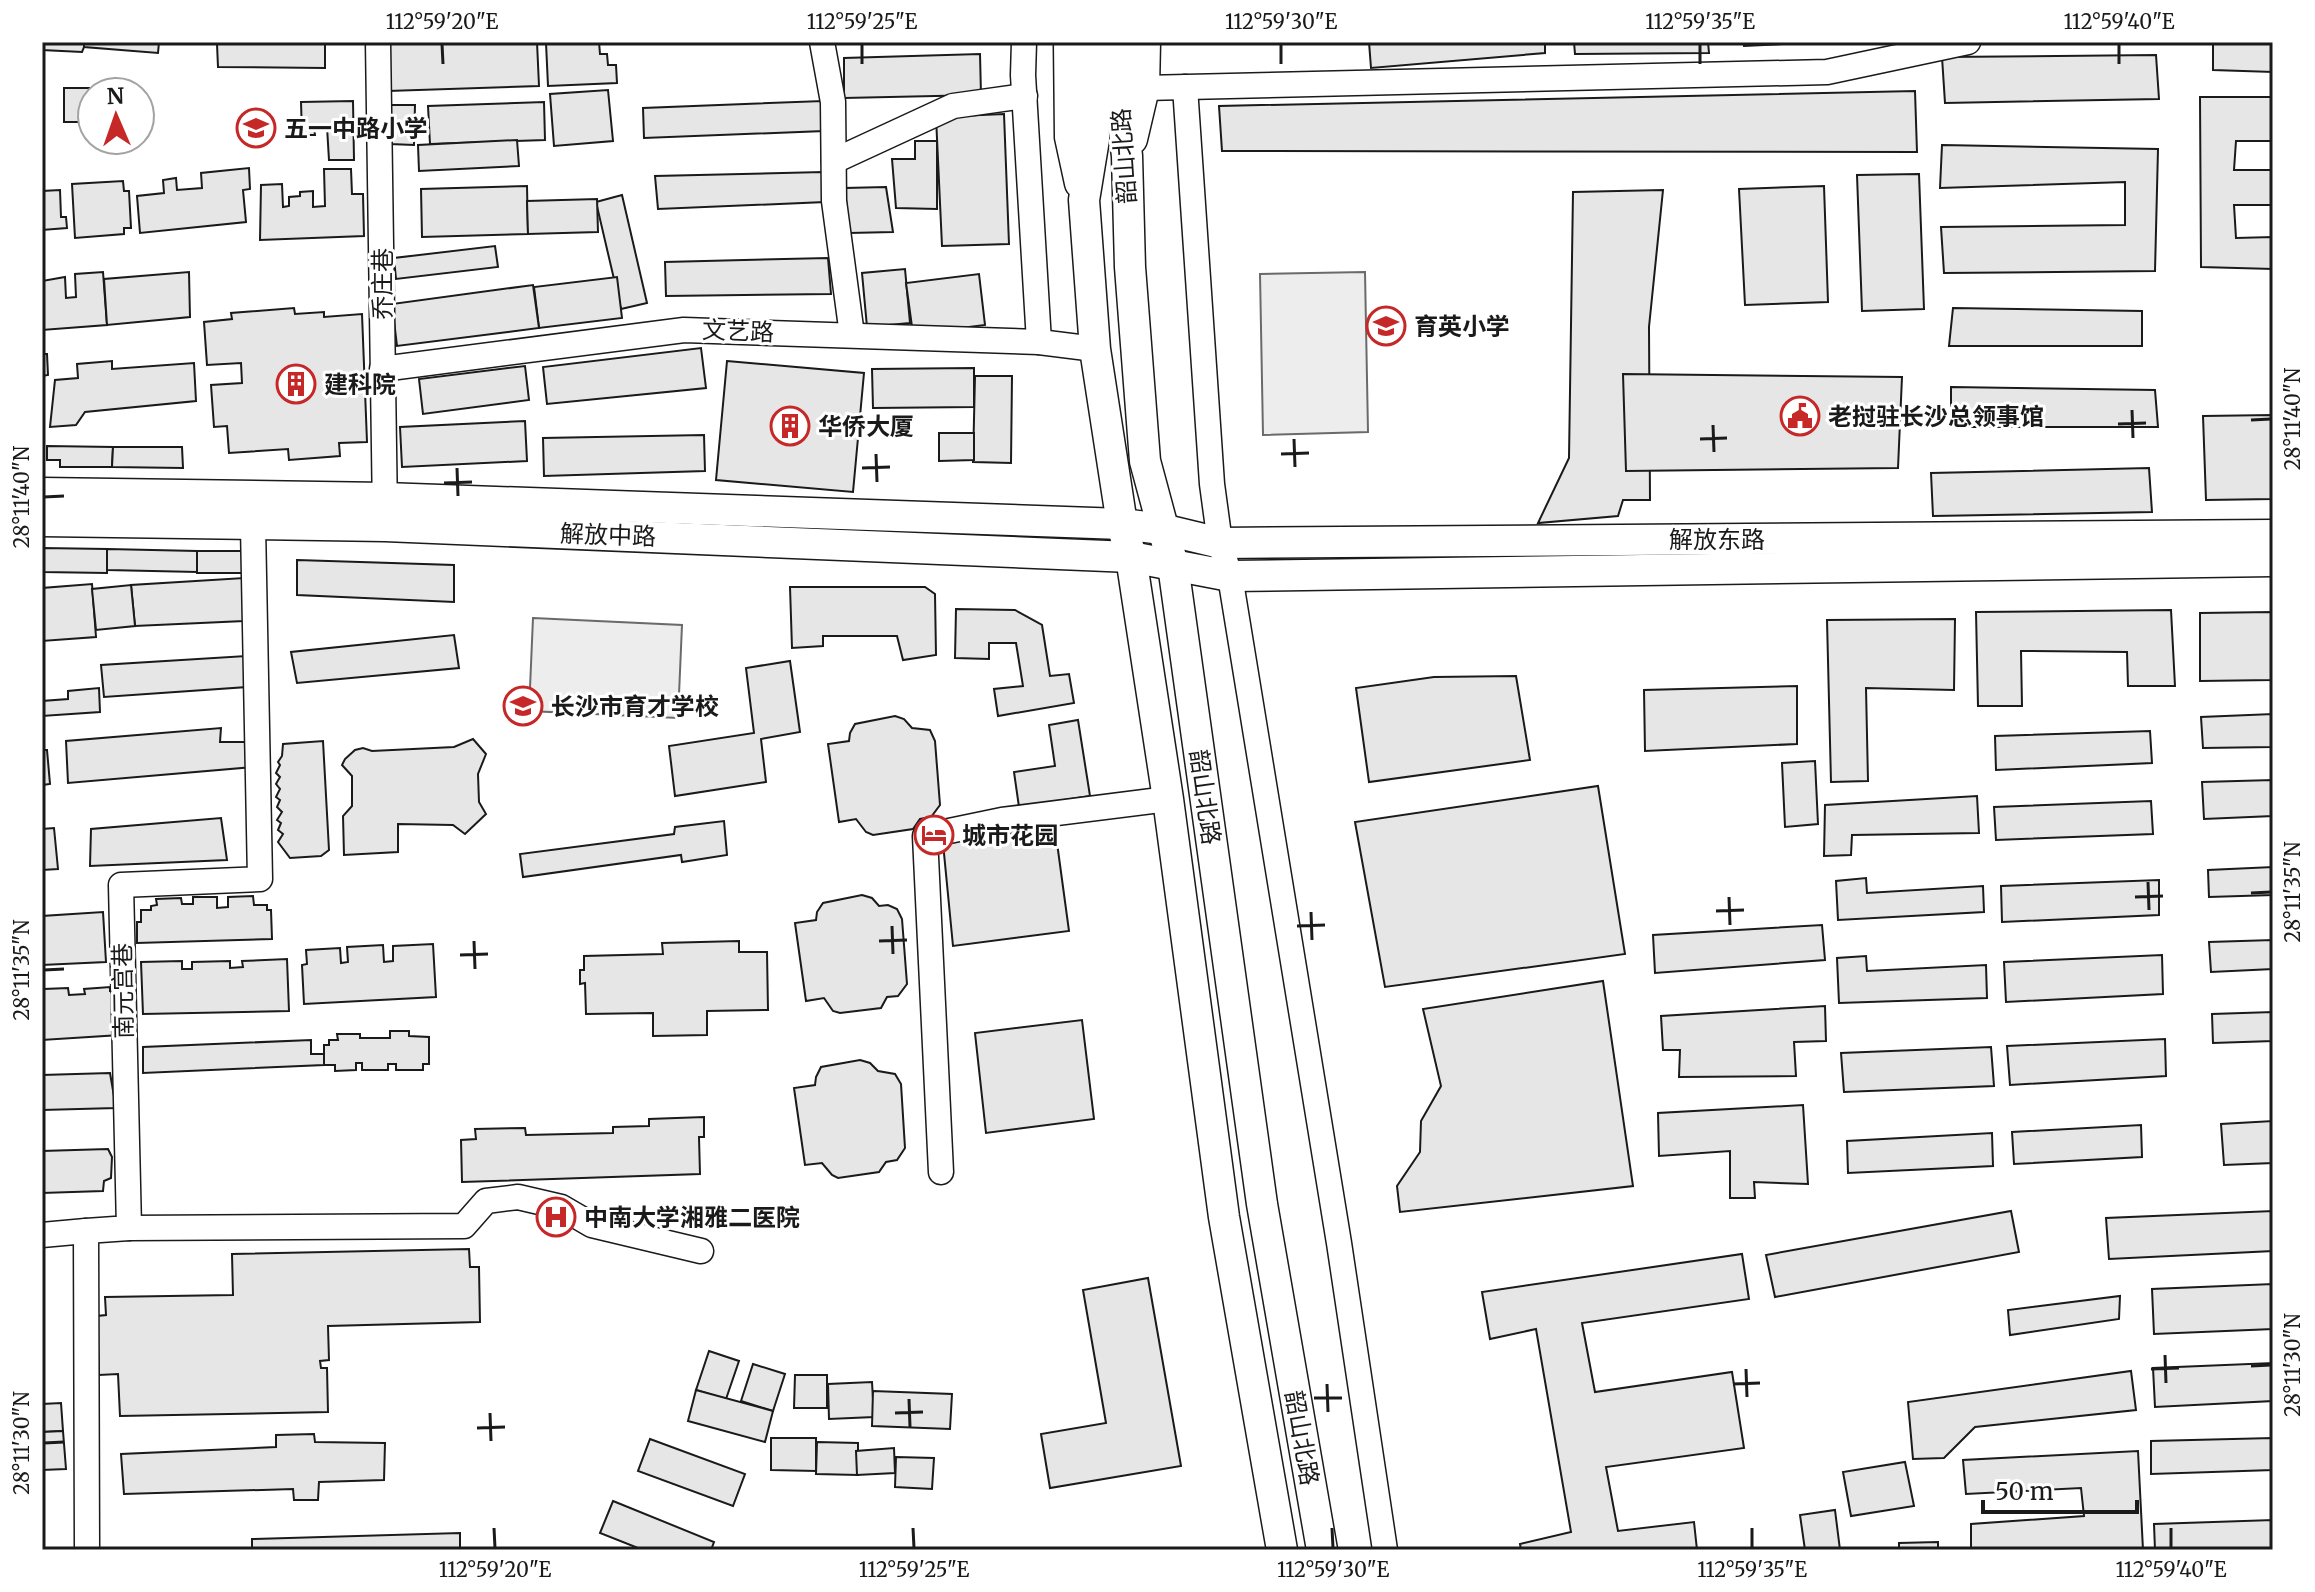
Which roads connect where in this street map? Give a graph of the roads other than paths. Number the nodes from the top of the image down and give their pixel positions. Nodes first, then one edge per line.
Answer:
1 (378, 42) edge
2 (822, 42) edge
3 (1024, 42) edge
4 (1069, 42) edge
5 (1093, 42) edge
6 (1120, 42) edge
7 (1145, 42) edge
8 (1968, 42) edge
9 (1185, 87) junction
10 (1144, 88) junction
11 (1025, 96) junction
12 (1127, 156) junction
13 (834, 161) junction
14 (1084, 200) junction
15 (852, 335) junction
16 (1039, 342) junction
17 (1095, 349) junction
18 (382, 369) junction
19 (42, 493) edge
20 (385, 512) junction
21 (42, 521) edge
22 (1122, 524) junction
23 (253, 526) junction
24 (1162, 529) junction
25 (2273, 535) edge
26 (1220, 543) junction
27 (1131, 557) junction
28 (2273, 561) edge
29 (1173, 565) junction
30 (1230, 576) junction
31 (1168, 799) junction
32 (941, 1172) dead end
33 (129, 1228) junction
34 (86, 1231) junction
35 (42, 1235) edge
36 (701, 1251) dead end
37 (87, 1550) edge
38 (1282, 1550) edge
39 (1322, 1550) edge
40 (1385, 1550) edge

1 - 18 street, 乔庄巷
2 - 13 street
3 - 11 street
4 - 14 main road
5 - 14 main road, 韶山北路
6 - 12 main road, 韶山北路
7 - 10 main road
8 - 9 street
9 - 10 street
9 - 26 street
10 - 12 main road
11 - 13 street
11 - 16 street
12 - 24 main road, 韶山北路
13 - 15 street
14 - 17 main road, 韶山北路
15 - 16 street, 文艺路
15 - 18 street, 文艺路
16 - 17 street, 文艺路
17 - 22 main road, 韶山北路
18 - 20 street, 乔庄巷
19 - 20 main road, 解放中路
20 - 22 main road, 解放中路
20 - 23 main road, 解放中路
20 - 27 main road, 解放中路
21 - 23 main road, 解放中路
22 - 24 main road, 解放中路
22 - 27 main road, 韶山北路
23 - 33 street, 南元宫巷
24 - 26 main road, 解放东路
24 - 29 main road, 韶山北路
25 - 26 main road, 解放东路
26 - 30 street
27 - 29 main road, 解放中路
27 - 31 main road, 韶山北路
28 - 30 main road, 解放东路
29 - 30 main road, 解放东路
29 - 39 main road, 韶山北路
30 - 40 street
31 - 32 street
31 - 38 main road, 韶山北路
33 - 34 street
33 - 36 street
34 - 35 street
34 - 37 street

